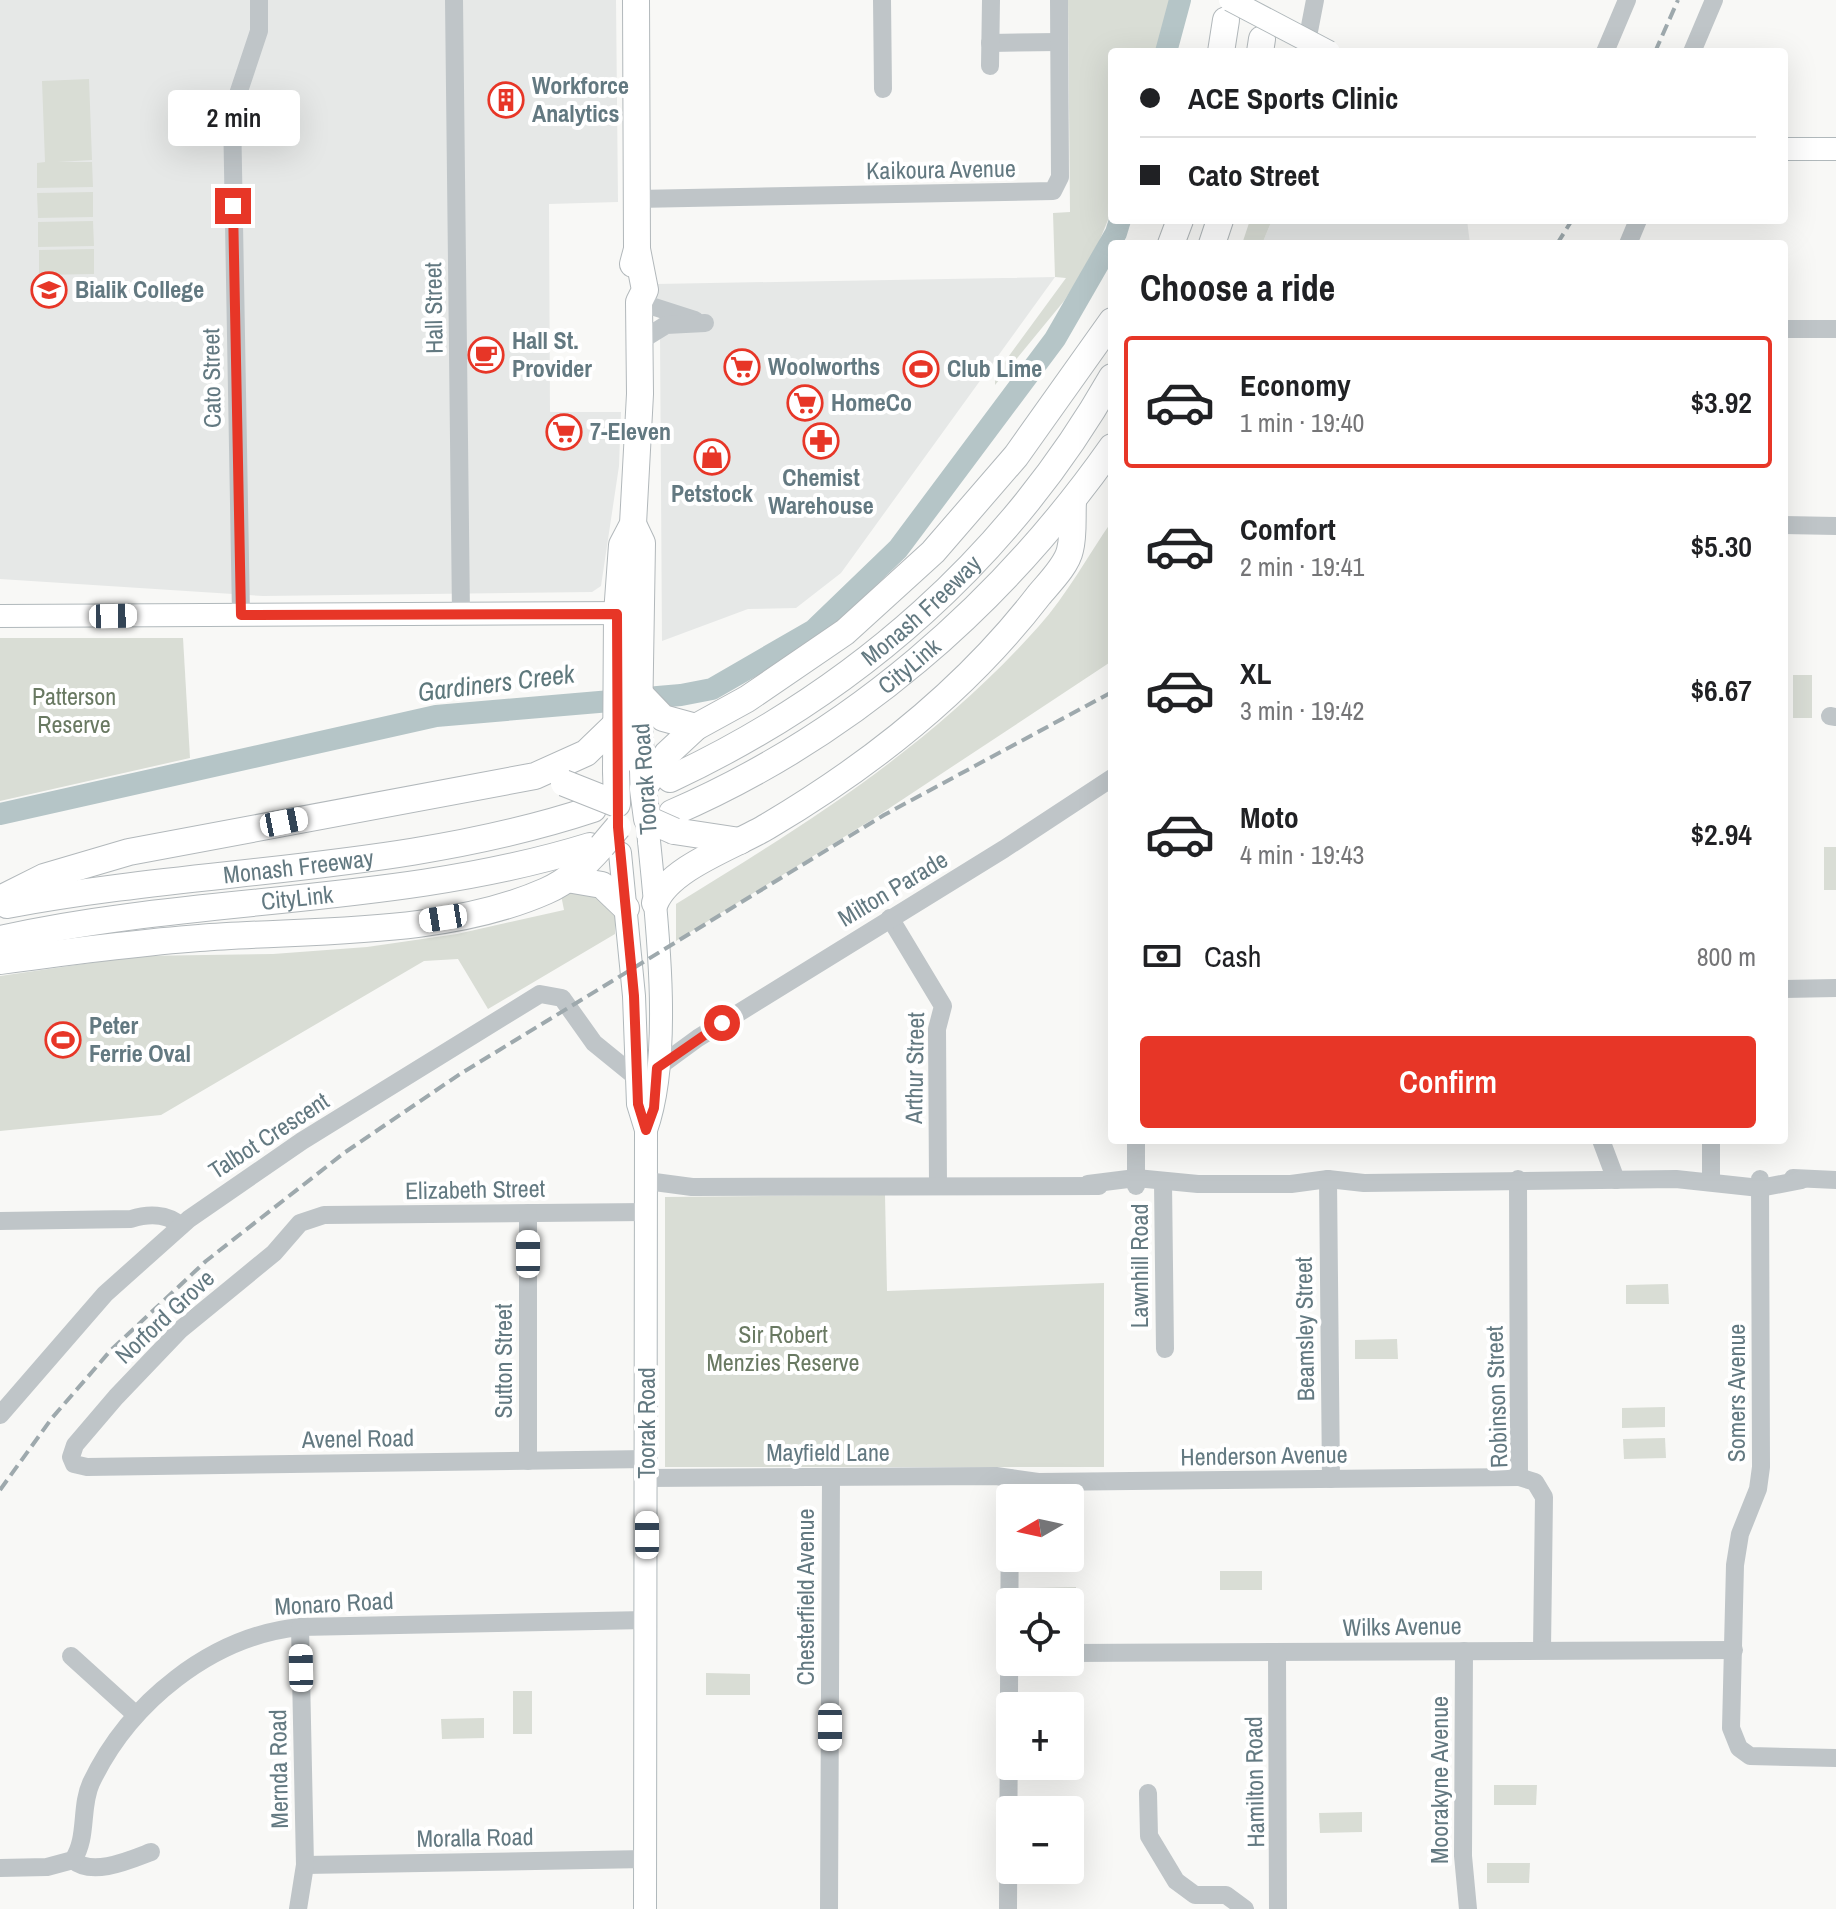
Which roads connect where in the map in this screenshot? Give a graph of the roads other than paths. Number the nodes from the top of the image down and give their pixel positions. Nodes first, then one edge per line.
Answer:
1 (259, 0) edge
2 (454, 0) edge
3 (636, 0) edge
4 (882, 0) edge
5 (991, 0) edge
6 (1059, 0) edge
7 (1315, 0) edge
8 (1627, 0) edge
9 (1714, 0) edge
10 (1228, 10) edge
11 (1059, 42) junction
12 (990, 43) junction
13 (1222, 48) edge
14 (1306, 48) edge
15 (1320, 48) edge
16 (1607, 48) edge
17 (1694, 48) edge
18 (990, 66) dead end
19 (883, 89) dead end
20 (1788, 149) edge
21 (1836, 149) edge
22 (637, 199) junction
23 (639, 302) junction
24 (1108, 327) edge
25 (1788, 329) edge
26 (1836, 329) edge
27 (640, 341) junction
28 (1108, 383) edge
29 (1108, 453) edge
30 (1073, 502) junction
31 (1788, 525) edge
32 (1836, 526) edge
33 (630, 613) junction
34 (241, 615) junction
35 (461, 615) junction
36 (0, 616) edge
37 (632, 680) junction
38 (615, 725) junction
39 (698, 726) junction
40 (565, 773) junction
41 (670, 779) dead end
42 (1108, 783) edge
43 (636, 820) junction
44 (740, 841) junction
45 (580, 863) junction
46 (0, 899) edge
47 (655, 903) junction
48 (0, 907) edge
49 (626, 908) junction
50 (890, 918) junction
51 (0, 939) edge
52 (0, 961) edge
53 (1836, 988) edge
54 (1788, 989) edge
55 (659, 1025) junction
56 (636, 1035) junction
57 (698, 1038) junction
58 (595, 1044) junction
59 (647, 1073) junction
60 (1136, 1144) edge
61 (1602, 1144) edge
62 (1711, 1144) edge
63 (1711, 1177) junction
64 (1616, 1180) junction
65 (1836, 1180) edge
66 (938, 1181) junction
67 (1136, 1182) junction
68 (1328, 1184) junction
69 (1518, 1184) junction
70 (1760, 1184) junction
71 (1163, 1187) junction
72 (647, 1196) junction
73 (528, 1213) junction
74 (131, 1219) junction
75 (305, 1219) joint
76 (0, 1221) edge
77 (181, 1226) junction
78 (162, 1242) junction
79 (1165, 1349) dead end
80 (0, 1415) edge
81 (71, 1461) joint
82 (528, 1461) junction
83 (647, 1469) junction
84 (831, 1477) junction
85 (1519, 1477) junction
86 (1010, 1478) junction
87 (1331, 1479) junction
88 (1010, 1588) edge
89 (646, 1620) junction
90 (300, 1627) junction
91 (1542, 1650) junction
92 (1734, 1650) junction
93 (1464, 1651) junction
94 (1084, 1653) edge
95 (1277, 1653) junction
96 (71, 1656) dead end
97 (1010, 1676) edge
98 (135, 1714) junction
99 (1836, 1758) edge
100 (1148, 1793) dead end
101 (151, 1852) dead end
102 (646, 1859) junction
103 (77, 1864) junction
104 (305, 1865) junction
105 (0, 1868) edge
106 (1190, 1902) edge
107 (298, 1909) edge
108 (645, 1909) edge
109 (829, 1909) edge
110 (1008, 1909) edge
111 (1245, 1909) edge
112 (1278, 1909) edge
113 (1468, 1909) edge

1 - 34 street, Cato Street
2 - 35 street, Hall Street
3 - 22 highway, Toorak Road
4 - 19 street
5 - 12 street
6 - 11 street, Kaikoura Avenue
7 - 14 street
8 - 16 street
9 - 17 street
10 - 13 highway
10 - 15 main road, bridge
11 - 12 street
11 - 22 street, Kaikoura Avenue
12 - 18 street
20 - 21 main road
22 - 23 highway, Toorak Road
23 - 27 highway, Toorak Road
23 - 27 street
24 - 39 highway
25 - 26 street
27 - 33 highway, Toorak Road
28 - 41 highway, Monash Freeway
29 - 30 highway
30 - 43 highway, CityLink
30 - 44 highway
31 - 32 street
33 - 35 main road
33 - 37 highway, Toorak Road
34 - 35 main road
34 - 36 main road
37 - 38 highway, Toorak Road
37 - 39 highway
37 - 43 highway, Toorak Road
38 - 40 highway
38 - 43 highway, Toorak Road, bridge
39 - 43 highway
40 - 43 highway, bridge
40 - 46 highway
42 - 50 street, Milton Parade
43 - 44 highway
43 - 45 highway, bridge
43 - 47 main road, Toorak Road
43 - 48 highway, Monash Freeway
43 - 49 main road, Toorak Road
44 - 47 highway
45 - 49 highway
45 - 51 highway, CityLink
45 - 52 highway
47 - 55 main road, Toorak Road
49 - 56 main road, Toorak Road
50 - 57 street, Milton Parade
50 - 66 street, Arthur Street
53 - 54 street
55 - 57 street
55 - 59 main road, Toorak Road
56 - 58 street
56 - 59 main road, Toorak Road
57 - 59 street, Milton Parade
58 - 59 street, Talbot Crescent
58 - 77 street, Talbot Crescent
59 - 72 main road, Toorak Road
60 - 67 street
61 - 64 street
62 - 63 street
63 - 64 street, Elizabeth Street
63 - 70 street, Elizabeth Street
64 - 69 street, Elizabeth Street
65 - 70 street, Elizabeth Street
66 - 67 street, Elizabeth Street
66 - 72 street, Elizabeth Street
67 - 71 street, Elizabeth Street
68 - 69 street, Elizabeth Street
68 - 71 street, Elizabeth Street
68 - 87 street, Beamsley Street
69 - 85 street, Robinson Street
70 - 92 street, Somers Avenue
71 - 79 street, Lawnhill Road
72 - 73 street, Elizabeth Street
72 - 83 main road, Toorak Road
73 - 75 street, Elizabeth Street
73 - 82 street, Sutton Street
74 - 76 street
74 - 77 street
74 - 78 street
75 - 81 street, Norford Grove
77 - 78 street, Talbot Crescent
78 - 80 street, Talbot Crescent
81 - 82 street, Avenel Road
82 - 83 street, Avenel Road
83 - 84 street, Mayfield Lane
83 - 89 main road, Toorak Road
84 - 86 street, Mayfield Lane
84 - 109 street, Chesterfield Avenue
85 - 87 street, Henderson Avenue
85 - 91 street, Robinson Street
86 - 87 street, Henderson Avenue
86 - 88 street
89 - 90 street, Monaro Road
89 - 102 main road, Toorak Road
90 - 98 street, Monaro Road
90 - 104 street, Mernda Road
91 - 92 street, Wilks Avenue
91 - 93 street, Wilks Avenue
92 - 99 street, Somers Avenue
93 - 95 street, Wilks Avenue
93 - 113 street, Moorakyne Avenue
94 - 95 street, Wilks Avenue
95 - 112 street, Hamilton Road
96 - 98 street
97 - 110 street
98 - 103 street, Monaro Road
100 - 106 street
101 - 103 street
102 - 104 street, Moralla Road
102 - 108 main road, Toorak Road
103 - 105 street
104 - 107 street, Mernda Road
106 - 111 street

